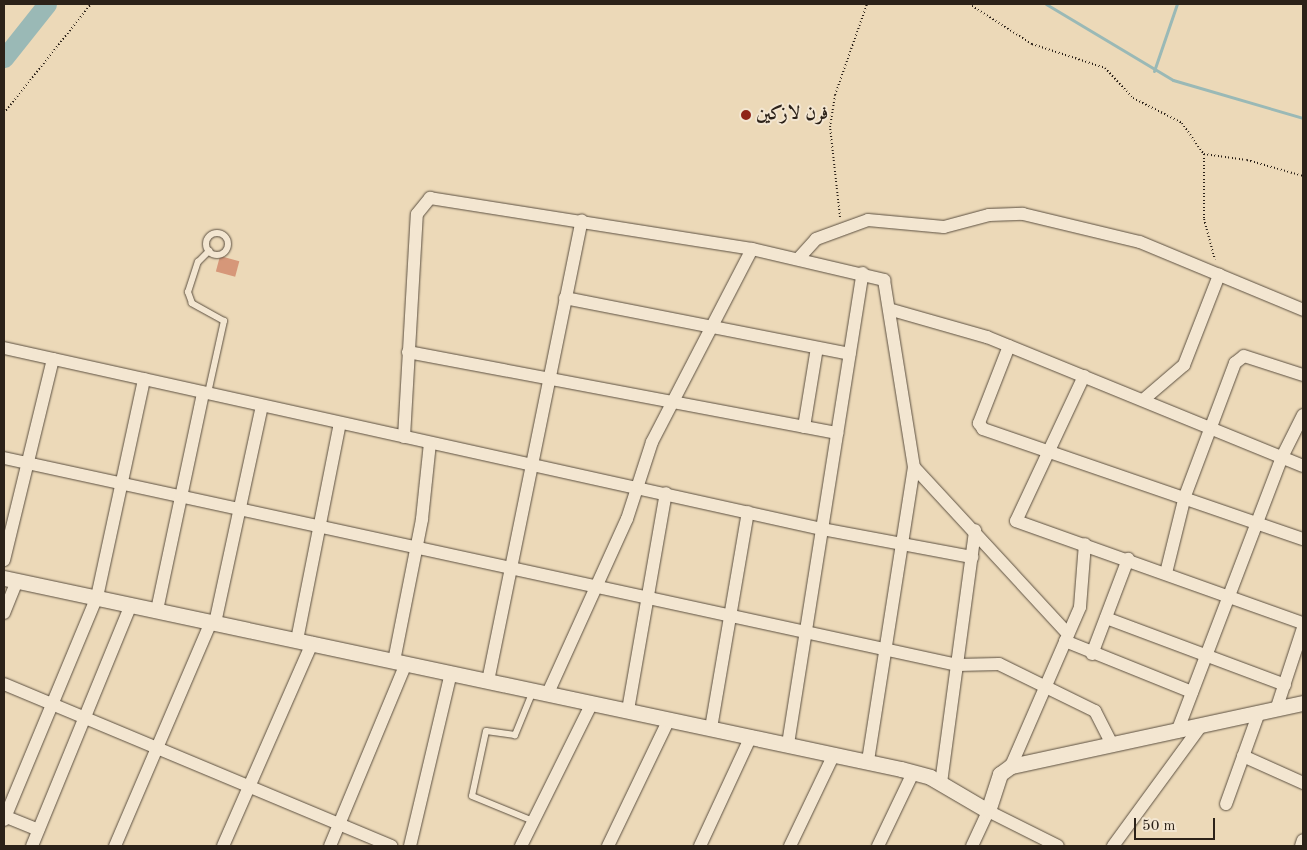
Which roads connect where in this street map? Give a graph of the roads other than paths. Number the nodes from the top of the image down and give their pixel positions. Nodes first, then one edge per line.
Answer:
1 (582, 221) junction
2 (752, 249) junction
3 (209, 251) dead end
4 (799, 258) junction
5 (863, 273) junction
6 (1219, 275) junction
7 (565, 298) junction
8 (892, 310) junction
9 (1303, 310) edge
10 (711, 326) junction
11 (1009, 346) junction
12 (4, 348) edge
13 (817, 348) junction
14 (408, 352) junction
15 (850, 354) junction
16 (53, 359) junction
17 (1084, 376) junction
18 (1303, 376) edge
19 (548, 378) junction
20 (144, 380) junction
21 (205, 393) junction
22 (1143, 400) junction
23 (672, 404) junction
24 (262, 406) junction
25 (1303, 415) edge
26 (340, 423) junction
27 (804, 427) junction
28 (1210, 430) junction
29 (837, 433) junction
30 (404, 437) junction
31 (430, 443) junction
32 (1045, 451) junction
33 (1282, 457) junction
34 (4, 458) edge
35 (28, 463) junction
36 (530, 464) junction
37 (1303, 466) edge
38 (914, 467) junction
39 (122, 484) junction
40 (637, 486) junction
41 (666, 493) junction
42 (1185, 496) junction
43 (181, 497) junction
44 (239, 510) junction
45 (748, 512) junction
46 (1257, 522) junction
47 (319, 528) junction
48 (822, 529) junction
49 (975, 530) junction
50 (1303, 539) edge
51 (1084, 544) junction
52 (903, 546) junction
53 (417, 549) junction
54 (972, 557) junction
55 (1128, 558) junction
56 (4, 560) edge
57 (509, 570) junction
58 (1166, 573) junction
59 (10, 579) edge
60 (596, 588) junction
61 (1229, 596) junction
62 (97, 597) junction
63 (648, 597) junction
64 (131, 605) junction
65 (157, 610) junction
66 (4, 613) edge
67 (731, 614) junction
68 (1106, 618) junction
69 (213, 622) junction
70 (1303, 623) edge
71 (1303, 628) edge
72 (806, 630) junction
73 (1066, 637) junction
74 (305, 642) junction
75 (885, 648) junction
76 (1092, 654) junction
77 (1206, 655) junction
78 (400, 662) junction
79 (957, 665) junction
80 (451, 673) junction
81 (488, 680) junction
82 (4, 684) edge
83 (1284, 685) junction
84 (1045, 686) junction
85 (541, 692) junction
86 (1192, 692) junction
87 (1303, 702) edge
88 (592, 703) junction
89 (51, 704) junction
90 (628, 710) junction
91 (1276, 710) junction
92 (1258, 715) junction
93 (84, 718) junction
94 (669, 719) junction
95 (1200, 727) junction
96 (711, 728) junction
97 (1177, 732) junction
98 (751, 736) junction
99 (788, 744) junction
100 (1113, 746) junction
101 (156, 747) junction
102 (834, 754) junction
103 (1243, 756) junction
104 (868, 762) junction
105 (1010, 766) junction
106 (913, 773) junction
107 (941, 783) junction
108 (1303, 783) edge
109 (250, 786) junction
110 (1226, 804) dead end
111 (988, 811) junction
112 (4, 817) edge
113 (533, 822) junction
114 (339, 823) junction
115 (38, 830) junction
116 (1303, 840) edge
117 (32, 846) edge
118 (115, 846) edge
119 (223, 846) edge
120 (330, 846) edge
121 (391, 846) edge
122 (410, 846) edge
123 (521, 846) edge
124 (608, 846) edge
125 (700, 846) edge
126 (790, 846) edge
127 (878, 846) edge
128 (972, 846) edge
129 (1058, 846) edge
130 (1113, 846) edge
131 (1301, 846) edge

1 - 2 street
1 - 7 street
1 - 14 street
2 - 4 street
2 - 10 street
3 - 21 lane
4 - 5 street
4 - 6 street
5 - 8 street
5 - 15 street
6 - 9 street
6 - 22 street
7 - 10 street
7 - 19 street
8 - 11 street
8 - 38 street
10 - 13 street
10 - 23 street
11 - 17 street
11 - 32 street
12 - 16 street
13 - 15 street
13 - 27 street
14 - 19 street
14 - 30 street
15 - 29 street
16 - 20 street
16 - 35 street
17 - 22 street
17 - 32 street
18 - 28 street
19 - 23 street
19 - 36 street
20 - 21 street
20 - 39 street
21 - 24 street
21 - 43 street
22 - 28 street
23 - 27 street
23 - 40 street
24 - 26 street
24 - 44 street
25 - 33 street
26 - 30 street
26 - 47 street
27 - 29 street
28 - 33 street
28 - 42 street
29 - 48 street
30 - 31 street
31 - 36 street
31 - 53 street
32 - 42 street
32 - 51 street
33 - 37 street
33 - 46 street
34 - 35 street
35 - 39 street
35 - 56 street
36 - 40 street
36 - 57 street
38 - 49 street
38 - 52 street
39 - 43 street
39 - 62 street
40 - 41 street
40 - 60 street
41 - 45 street
41 - 63 street
42 - 46 street
42 - 58 street
43 - 44 street
43 - 65 street
44 - 47 street
44 - 69 street
45 - 48 street
45 - 67 street
46 - 50 street
46 - 61 street
47 - 53 street
47 - 74 street
48 - 52 street
48 - 72 street
49 - 54 street
49 - 73 street
51 - 55 street
51 - 73 street
52 - 54 street
52 - 75 street
53 - 57 street
53 - 78 street
54 - 79 street
55 - 58 street
55 - 68 street
57 - 60 street
57 - 81 street
58 - 61 street
59 - 62 street
59 - 66 street
60 - 63 street
60 - 85 street
61 - 70 street
61 - 77 street
62 - 64 street
62 - 89 street
63 - 67 street
63 - 90 street
64 - 65 street
64 - 93 street
65 - 69 street
67 - 72 street
67 - 96 street
68 - 76 street
68 - 77 street
69 - 74 street
69 - 101 street
71 - 83 street
72 - 75 street
72 - 99 street
73 - 76 street
73 - 84 street
74 - 78 street
74 - 109 street
75 - 79 street
75 - 104 street
76 - 86 street
77 - 83 street
77 - 86 street
78 - 80 street
78 - 114 street
79 - 84 street
79 - 107 street
80 - 81 street
80 - 122 street
81 - 85 street
82 - 89 street
83 - 91 street
84 - 100 street
84 - 105 street
85 - 88 street
85 - 113 lane
86 - 97 street
87 - 91 street
88 - 90 street
88 - 113 street
89 - 93 street
89 - 112 street
90 - 94 street
91 - 92 street
92 - 95 street
92 - 103 street
93 - 101 street
93 - 115 street
94 - 96 street
94 - 124 street
95 - 97 street
95 - 130 street
96 - 98 street
97 - 100 street
98 - 99 street
98 - 125 street
99 - 102 street
100 - 105 street
101 - 109 street
101 - 118 street
102 - 104 street
102 - 126 street
103 - 108 street
103 - 110 street
104 - 106 street
105 - 111 street
106 - 107 street
106 - 127 street
107 - 111 street
109 - 114 street
109 - 119 street
111 - 128 street
111 - 129 street
112 - 115 street
113 - 123 street
114 - 120 street
114 - 121 street
115 - 117 street
116 - 131 street

